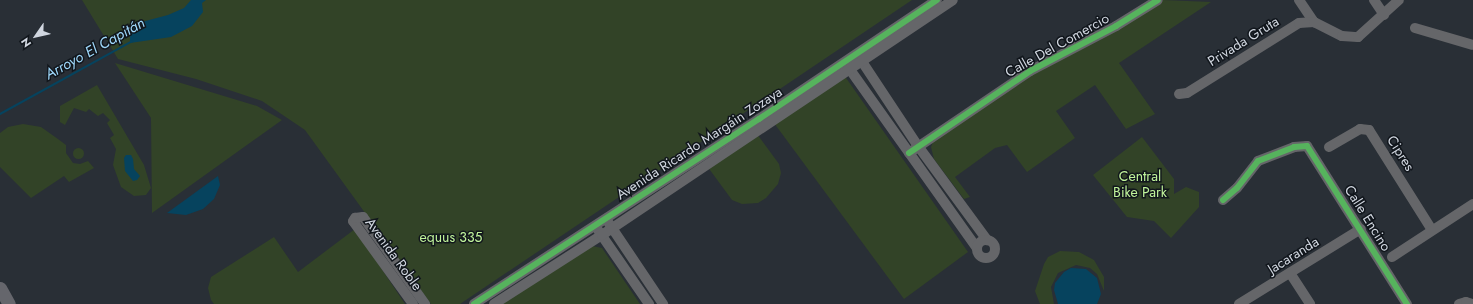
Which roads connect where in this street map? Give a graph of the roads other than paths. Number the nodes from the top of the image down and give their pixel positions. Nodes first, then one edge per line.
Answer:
1 (937, 0) edge
2 (953, 0) edge
3 (1158, 0) edge
4 (1299, 0) edge
5 (1374, 0) edge
6 (1399, 0) edge
7 (1384, 15) junction
8 (1314, 22) junction
9 (1414, 28) dead end
10 (1473, 44) edge
11 (859, 57) junction
12 (847, 65) junction
13 (1179, 94) dead end
14 (918, 146) junction
15 (1329, 147) dead end
16 (909, 153) junction
17 (1223, 200) dead end
18 (1473, 204) edge
19 (606, 219) junction
20 (596, 226) junction
21 (612, 228) junction
22 (1361, 229) junction
23 (1432, 230) junction
24 (602, 235) junction
25 (987, 240) junction
26 (977, 248) junction
27 (390, 254) junction
28 (1392, 257) dead end
29 (382, 260) junction
30 (1290, 273) junction
31 (0, 288) edge
32 (9, 304) edge
33 (413, 304) edge
34 (425, 304) edge
35 (474, 304) edge
36 (494, 304) edge
37 (649, 304) edge
38 (663, 304) edge
39 (1239, 304) edge
40 (1310, 304) edge
41 (1407, 304) edge
42 (1459, 304) edge
43 (1472, 304) edge

1 - 11 street, Avenida Ricardo Margáin Zozaya
2 - 11 street, Avenida Ricardo Margáin Zozaya
3 - 14 street, Calle Del Comercio
4 - 8 street
5 - 7 street
6 - 7 street
7 - 8 street
8 - 13 street, Privada Gruta
9 - 10 street
11 - 12 street, Avenida Ricardo Margáin Zozaya
11 - 14 street
12 - 16 street
12 - 19 street, Avenida Ricardo Margáin Zozaya
12 - 21 street, Avenida Ricardo Margáin Zozaya
14 - 16 street, Calle Del Comercio
14 - 25 street
15 - 23 street, Cipres
16 - 26 street
17 - 22 street, Calle Encino
18 - 23 street
19 - 20 street, Avenida Ricardo Margáin Zozaya
19 - 21 street
20 - 24 street
20 - 35 street, Avenida Ricardo Margáin Zozaya
21 - 24 street, Avenida Ricardo Margáin Zozaya
21 - 38 street
22 - 30 street, Jacaranda
22 - 41 street, Calle Encino
23 - 28 street
24 - 36 street, Avenida Ricardo Margáin Zozaya
24 - 37 street
25 - 26 street
25 - 26 street
27 - 29 street
27 - 29 street, Avenida Roble
27 - 34 street, Avenida Roble
29 - 33 street, Avenida Roble
30 - 39 street, Jacaranda
30 - 40 street
31 - 32 main road
42 - 43 street

